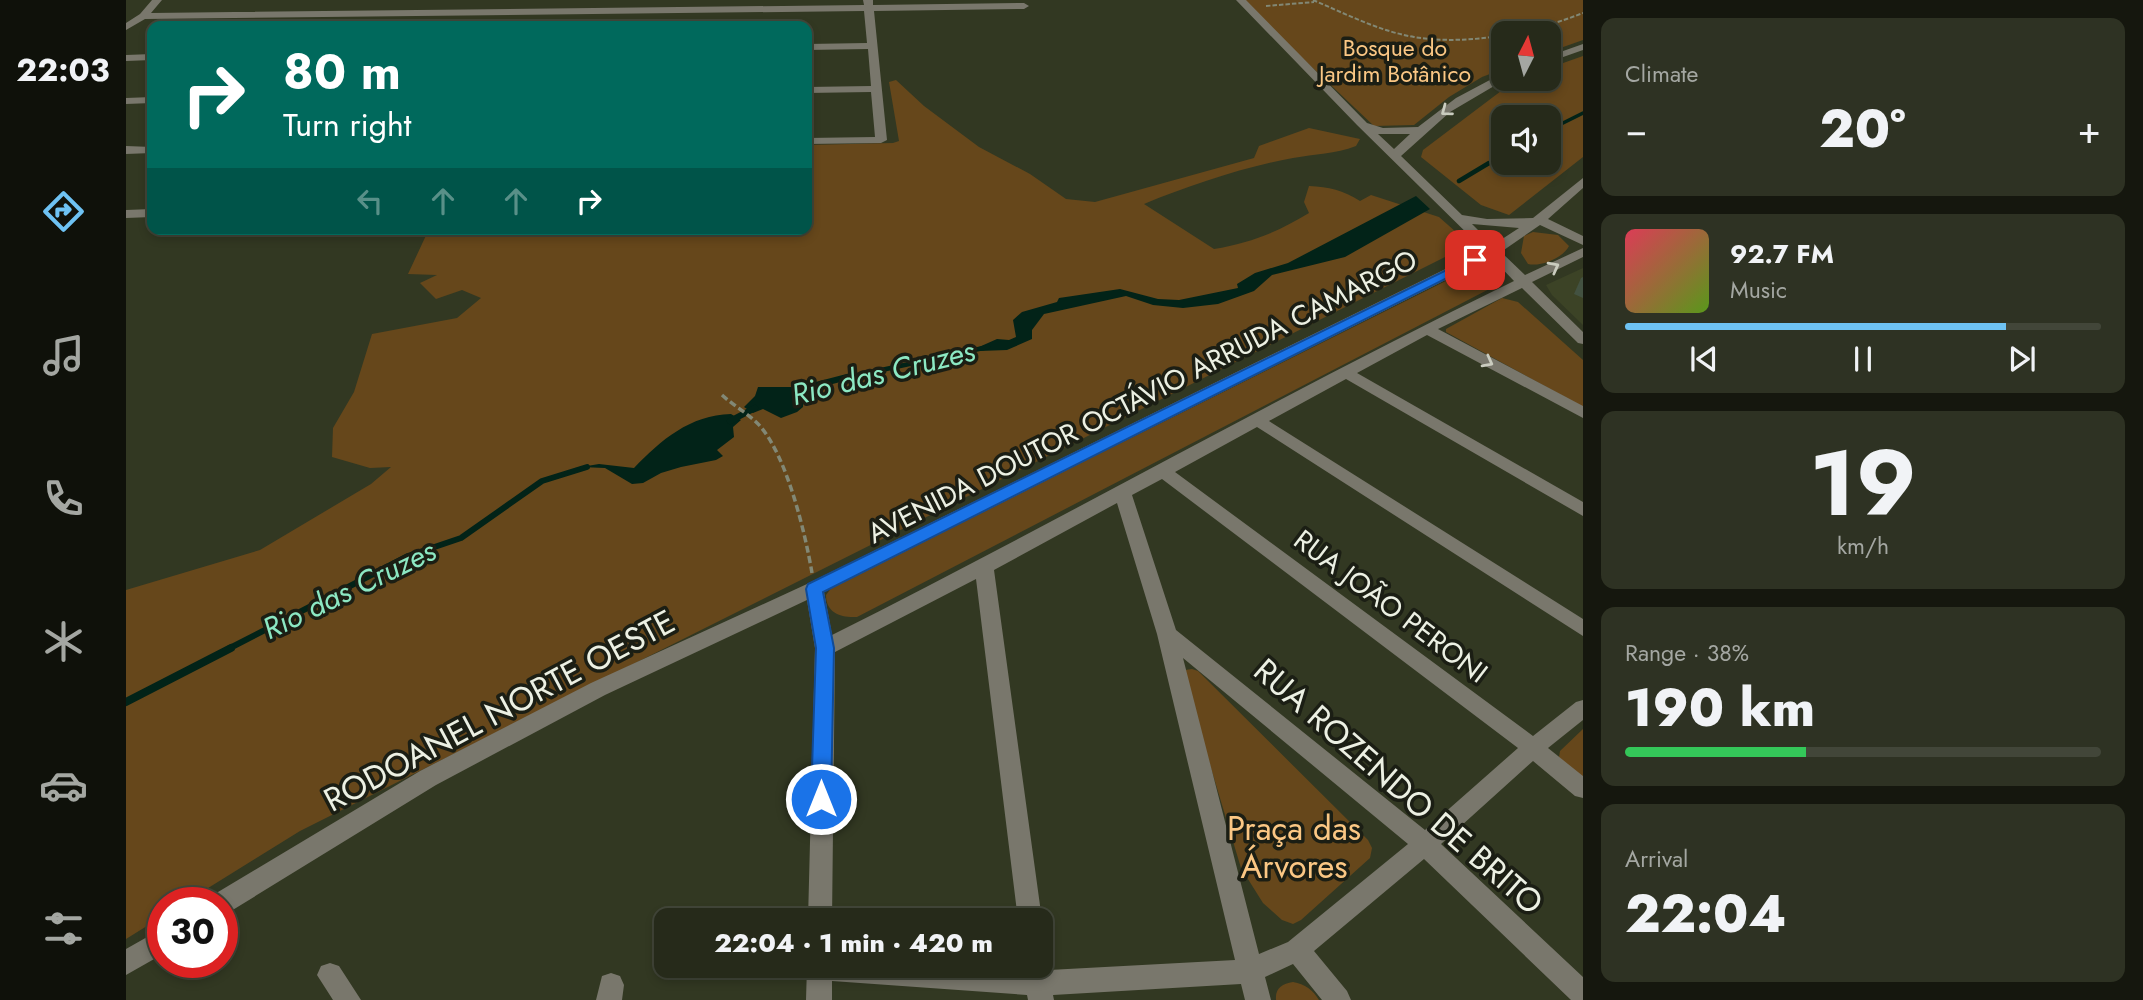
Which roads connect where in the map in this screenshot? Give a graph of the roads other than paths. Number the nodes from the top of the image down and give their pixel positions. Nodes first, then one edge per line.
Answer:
1 (158, 0) edge
2 (391, 0) edge
3 (527, 0) edge
4 (977, 3) edge
5 (869, 4) edge
6 (1244, 4) edge
7 (1024, 6) dead end
8 (522, 11) junction
9 (382, 13) junction
10 (143, 16) junction
11 (517, 21) edge
12 (126, 27) edge
13 (872, 46) junction
14 (812, 47) edge
15 (1583, 47) edge
16 (1561, 55) edge
17 (147, 57) edge
18 (126, 58) edge
19 (1491, 82) edge
20 (878, 89) junction
21 (812, 90) edge
22 (147, 100) edge
23 (126, 101) edge
24 (1361, 123) junction
25 (1422, 130) junction
26 (812, 141) edge
27 (147, 149) edge
28 (126, 150) edge
29 (1396, 154) junction
30 (1583, 181) edge
31 (147, 213) edge
32 (126, 214) edge
33 (1455, 215) junction
34 (1539, 220) junction
35 (1583, 241) edge
36 (1493, 251) junction
37 (1583, 252) edge
38 (1525, 283) junction
39 (1427, 330) junction
40 (1583, 340) edge
41 (1348, 374) junction
42 (1583, 413) edge
43 (1258, 421) junction
44 (1163, 471) junction
45 (1123, 493) junction
46 (1583, 510) edge
47 (984, 566) junction
48 (814, 589) junction
49 (1583, 629) edge
50 (1167, 634) junction
51 (825, 648) junction
52 (1583, 708) edge
53 (1533, 748) junction
54 (1583, 789) edge
55 (1425, 844) junction
56 (238, 893) edge
57 (820, 908) edge
58 (1028, 908) edge
59 (147, 950) edge
60 (1297, 950) junction
61 (126, 963) edge
62 (1250, 971) junction
63 (330, 975) dead end
64 (820, 978) edge
65 (971, 978) edge
66 (1039, 983) edge
67 (1583, 994) edge
68 (348, 1000) edge
69 (819, 1000) edge
70 (1258, 1000) edge
71 (1338, 1000) edge

1 - 10 street
2 - 9 street
3 - 8 street
4 - 5 street
4 - 7 street
5 - 8 street
5 - 13 street
6 - 24 street
8 - 9 street
8 - 11 street
9 - 10 street
10 - 12 street
13 - 14 street
13 - 20 street
15 - 16 street
17 - 18 street
19 -> 25 street
20 - 21 street
20 - 26 street
22 - 23 street
24 - 25 street
24 - 29 street
25 - 29 street
27 - 28 street
29 - 33 street
30 - 34 street, AVENIDA DOUTOR OCTÁVIO ARRUDA CAMARGO
31 - 32 street
33 - 34 street
33 - 36 street
34 - 35 street
34 - 36 street, AVENIDA DOUTOR OCTÁVIO ARRUDA CAMARGO
36 - 38 street
36 - 48 street, AVENIDA DOUTOR OCTÁVIO ARRUDA CAMARGO
38 -> 37 street
38 - 39 street
38 - 40 street
39 - 41 street
39 -> 42 street
41 - 43 street
41 - 46 street
43 - 44 street
43 - 49 street
44 - 45 street
44 - 53 street, RUA JOÃO PERONI
45 - 47 street
45 - 50 street
47 - 51 street
47 - 58 street
48 - 51 street
48 - 56 street, RODOANEL NORTE OESTE
50 - 55 street, RUA ROZENDO DE BRITO
50 - 62 street
51 - 57 street
52 - 53 street
53 - 54 street, RUA JOÃO PERONI
53 - 55 street
55 - 60 street
55 - 67 street, RUA ROZENDO DE BRITO
59 - 61 street
60 - 62 street
60 - 71 street
62 - 66 street
62 - 70 street
63 - 68 street
64 - 69 street
65 - 66 street

